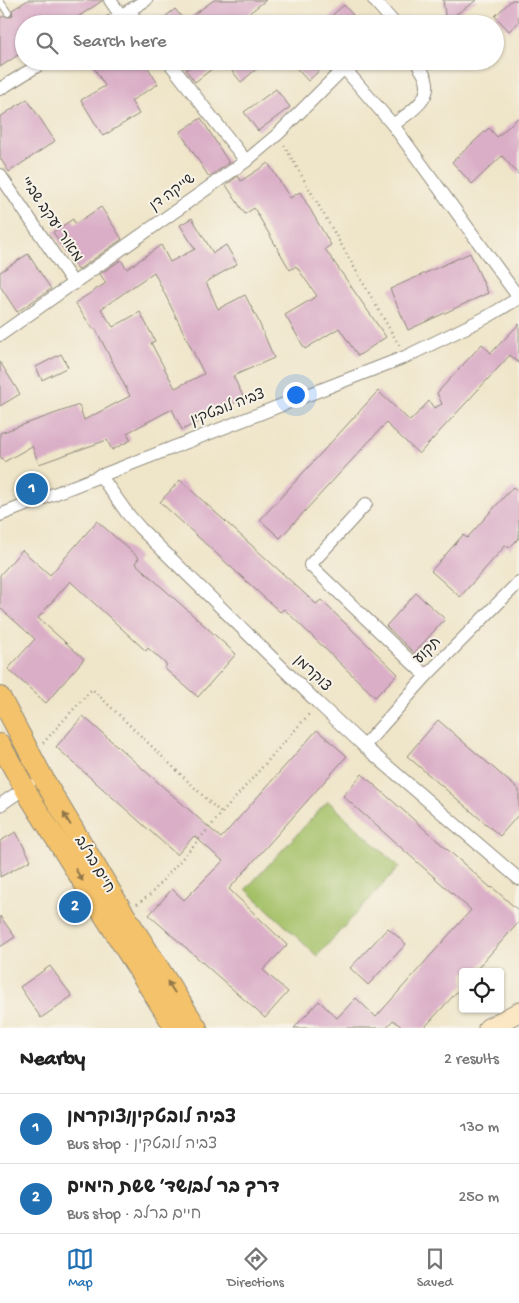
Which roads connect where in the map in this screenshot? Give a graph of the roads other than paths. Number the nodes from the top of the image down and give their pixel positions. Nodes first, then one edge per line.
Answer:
1 (110, 0) edge
2 (146, 0) edge
3 (374, 0) edge
4 (0, 1) edge
5 (8, 13) dead end
6 (125, 13) junction
7 (122, 15) edge
8 (128, 15) edge
9 (386, 15) edge
10 (30, 70) edge
11 (175, 70) edge
12 (343, 70) edge
13 (352, 70) edge
14 (421, 70) edge
15 (0, 89) edge
16 (393, 125) junction
17 (246, 161) junction
18 (0, 175) edge
19 (74, 284) junction
20 (519, 298) edge
21 (0, 335) edge
22 (100, 475) junction
23 (366, 504) dead end
24 (0, 515) edge
25 (519, 582) edge
26 (426, 676) junction
27 (0, 697) edge
28 (0, 744) edge
29 (364, 746) junction
30 (34, 762) junction
31 (25, 788) junction
32 (0, 804) edge
33 (519, 879) edge
34 (175, 1028) edge
35 (197, 1028) edge

1 - 6 street
2 - 6 street
3 - 9 street
4 - 5 lane
6 - 7 street
6 - 8 street
10 - 15 street
11 - 17 street
12 - 17 street, שייקה דן
13 - 16 street
14 - 16 street
16 - 20 street
17 - 19 street, שייקה דן
18 - 19 street, מאור יעקב שב"י
19 - 21 street, שייקה דן
20 - 22 street, צביה לובטקין
22 - 24 street, צביה לובטקין
22 - 29 street, צוקרמן
23 - 26 street
25 - 26 street, תקוע
26 - 29 street, תקוע
27 - 30 main road, חיים ברלב
28 - 31 main road, חיים ברלב
29 - 33 street, צוקרמן
30 - 31 street
35 -> 30 main road, חיים ברלב
31 - 32 street
31 -> 34 main road, חיים ברלב

